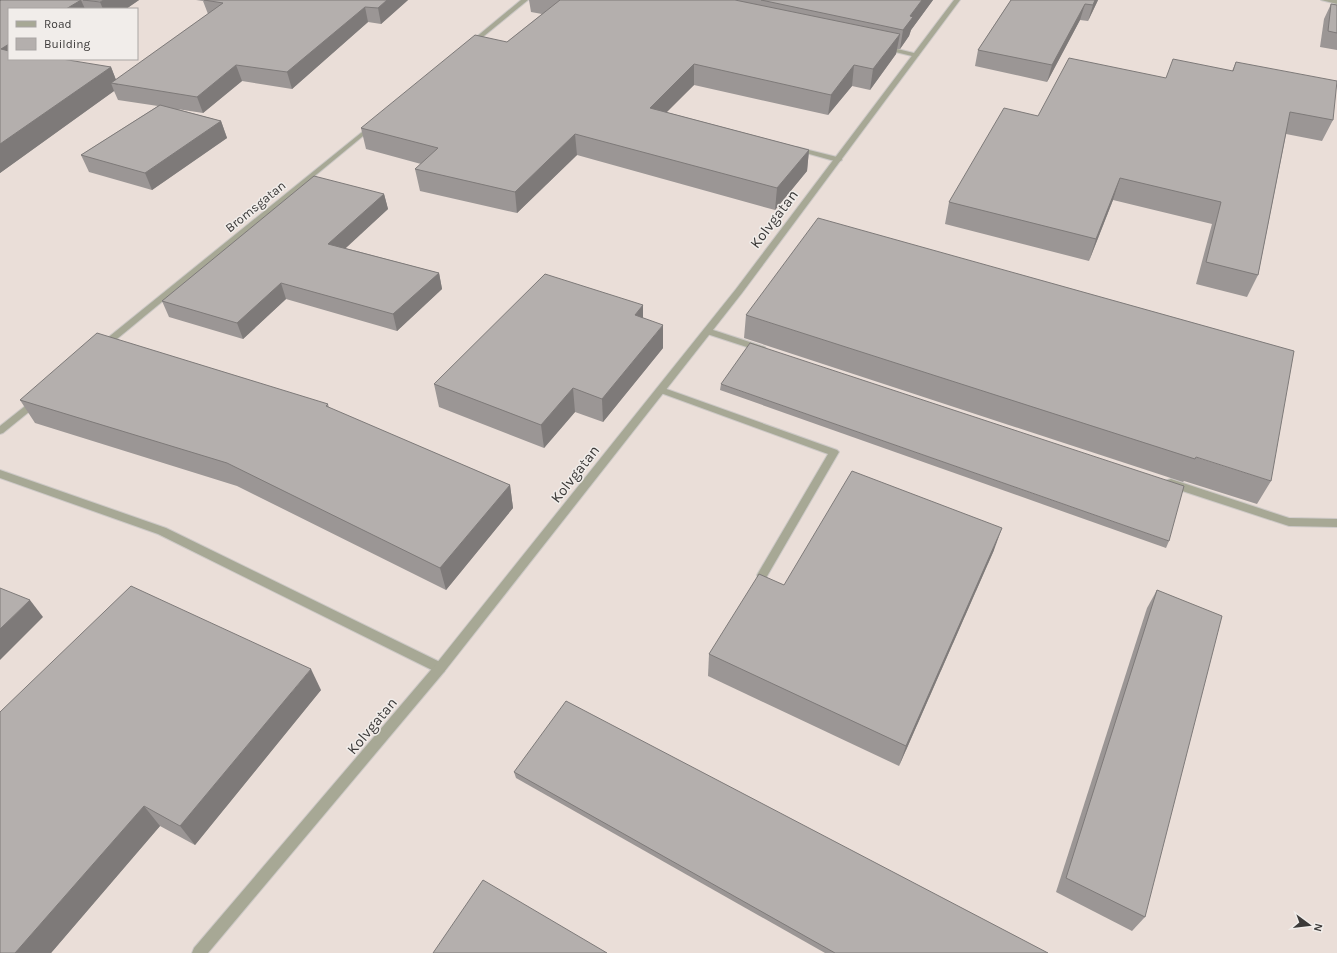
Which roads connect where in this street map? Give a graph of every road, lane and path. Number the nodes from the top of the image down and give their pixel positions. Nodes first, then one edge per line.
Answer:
1 (525, 0) edge
2 (957, 0) edge
3 (1324, 0) edge
4 (1337, 2) edge
5 (877, 47) edge
6 (464, 51) edge
7 (916, 55) junction
8 (376, 122) edge
9 (793, 148) edge
10 (838, 160) junction
11 (707, 331) junction
12 (768, 351) edge
13 (95, 353) edge
14 (661, 390) junction
15 (41, 397) edge
16 (0, 431) edge
17 (0, 474) edge
18 (1161, 480) edge
19 (1337, 523) edge
20 (762, 575) edge
21 (440, 668) junction
22 (199, 953) edge

1 - 6 street
2 - 7 street, Kolvgatan
3 - 4 street
5 - 7 street
7 - 10 street, Kolvgatan
8 - 13 street, Bromsgatan
9 - 10 street
10 - 11 street, Kolvgatan
11 - 12 street
11 - 14 street, Kolvgatan
14 - 20 street
14 - 21 street, Kolvgatan
15 - 16 street
17 - 21 street
18 - 19 street
21 - 22 street, Kolvgatan

